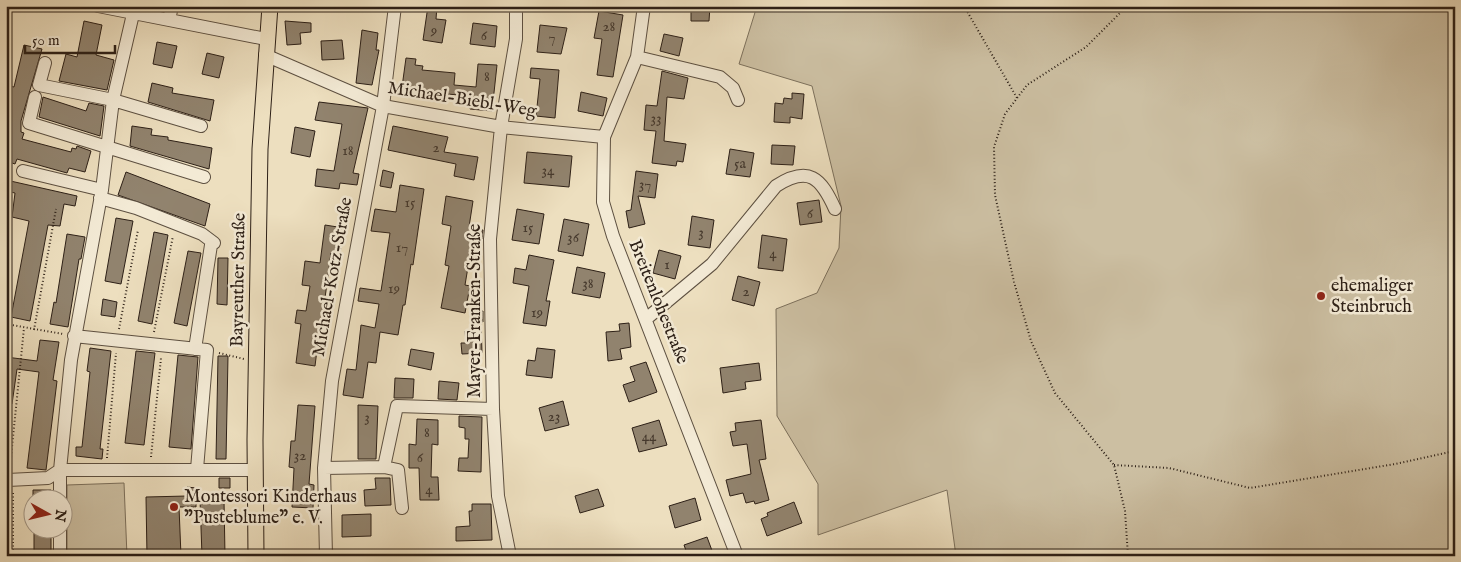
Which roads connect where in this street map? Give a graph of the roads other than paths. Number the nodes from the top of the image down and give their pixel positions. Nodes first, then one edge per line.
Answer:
1 (98, 6) edge
2 (172, 6) edge
3 (270, 6) edge
4 (395, 6) edge
5 (516, 6) edge
6 (644, 6) edge
7 (133, 14) junction
8 (169, 20) junction
9 (266, 39) junction
10 (265, 55) junction
11 (637, 57) junction
12 (45, 63) dead end
13 (35, 97) dead end
14 (113, 100) junction
15 (738, 100) dead end
16 (383, 106) junction
17 (201, 126) dead end
18 (501, 127) junction
19 (604, 137) junction
20 (108, 145) junction
21 (23, 171) dead end
22 (204, 177) dead end
23 (101, 194) junction
24 (835, 209) dead end
25 (646, 319) junction
26 (74, 336) junction
27 (201, 349) junction
28 (493, 409) junction
29 (384, 467) junction
30 (324, 468) junction
31 (197, 469) junction
32 (60, 470) junction
33 (255, 470) junction
34 (10, 481) road end
35 (60, 490) edge
36 (402, 508) dead end
37 (60, 540) edge
38 (60, 556) edge
39 (256, 556) edge
40 (326, 556) edge
41 (510, 556) edge
42 (736, 556) edge

1 - 7 street
2 - 8 street
3 - 9 main road, Bayreuther Straße
4 - 16 street, Michael-Kotz-Straße
5 - 18 street, Mayer-Franken-Straße
6 - 11 street, Breitenlohestraße
7 - 8 street
7 - 14 street
8 - 9 street
9 - 10 main road, Bayreuther Straße
10 - 16 street, Michael-Biebl-Weg
10 - 33 main road, Bayreuther Straße
11 - 15 street
11 - 19 street, Breitenlohestraße
12 - 14 street
13 - 20 street
14 - 17 street
14 - 20 street
16 - 18 street, Michael-Biebl-Weg
16 - 30 street, Michael-Kotz-Straße
18 - 19 street, Michael-Biebl-Weg
18 - 28 street, Mayer-Franken-Straße
19 - 25 street, Breitenlohestraße
20 - 22 street
20 - 23 street
21 - 23 street
23 - 26 street
23 - 27 street
24 - 25 street
25 - 42 street, Breitenlohestraße
26 - 27 street
26 - 32 street
27 - 31 street
28 - 29 street
28 - 41 street, Mayer-Franken-Straße
29 - 30 street
29 - 36 street
30 - 40 street, Michael-Kotz-Straße
31 - 32 street
31 - 33 street
32 - 34 street
32 - 35 street
33 - 39 main road, Bayreuther Straße
37 - 38 street

